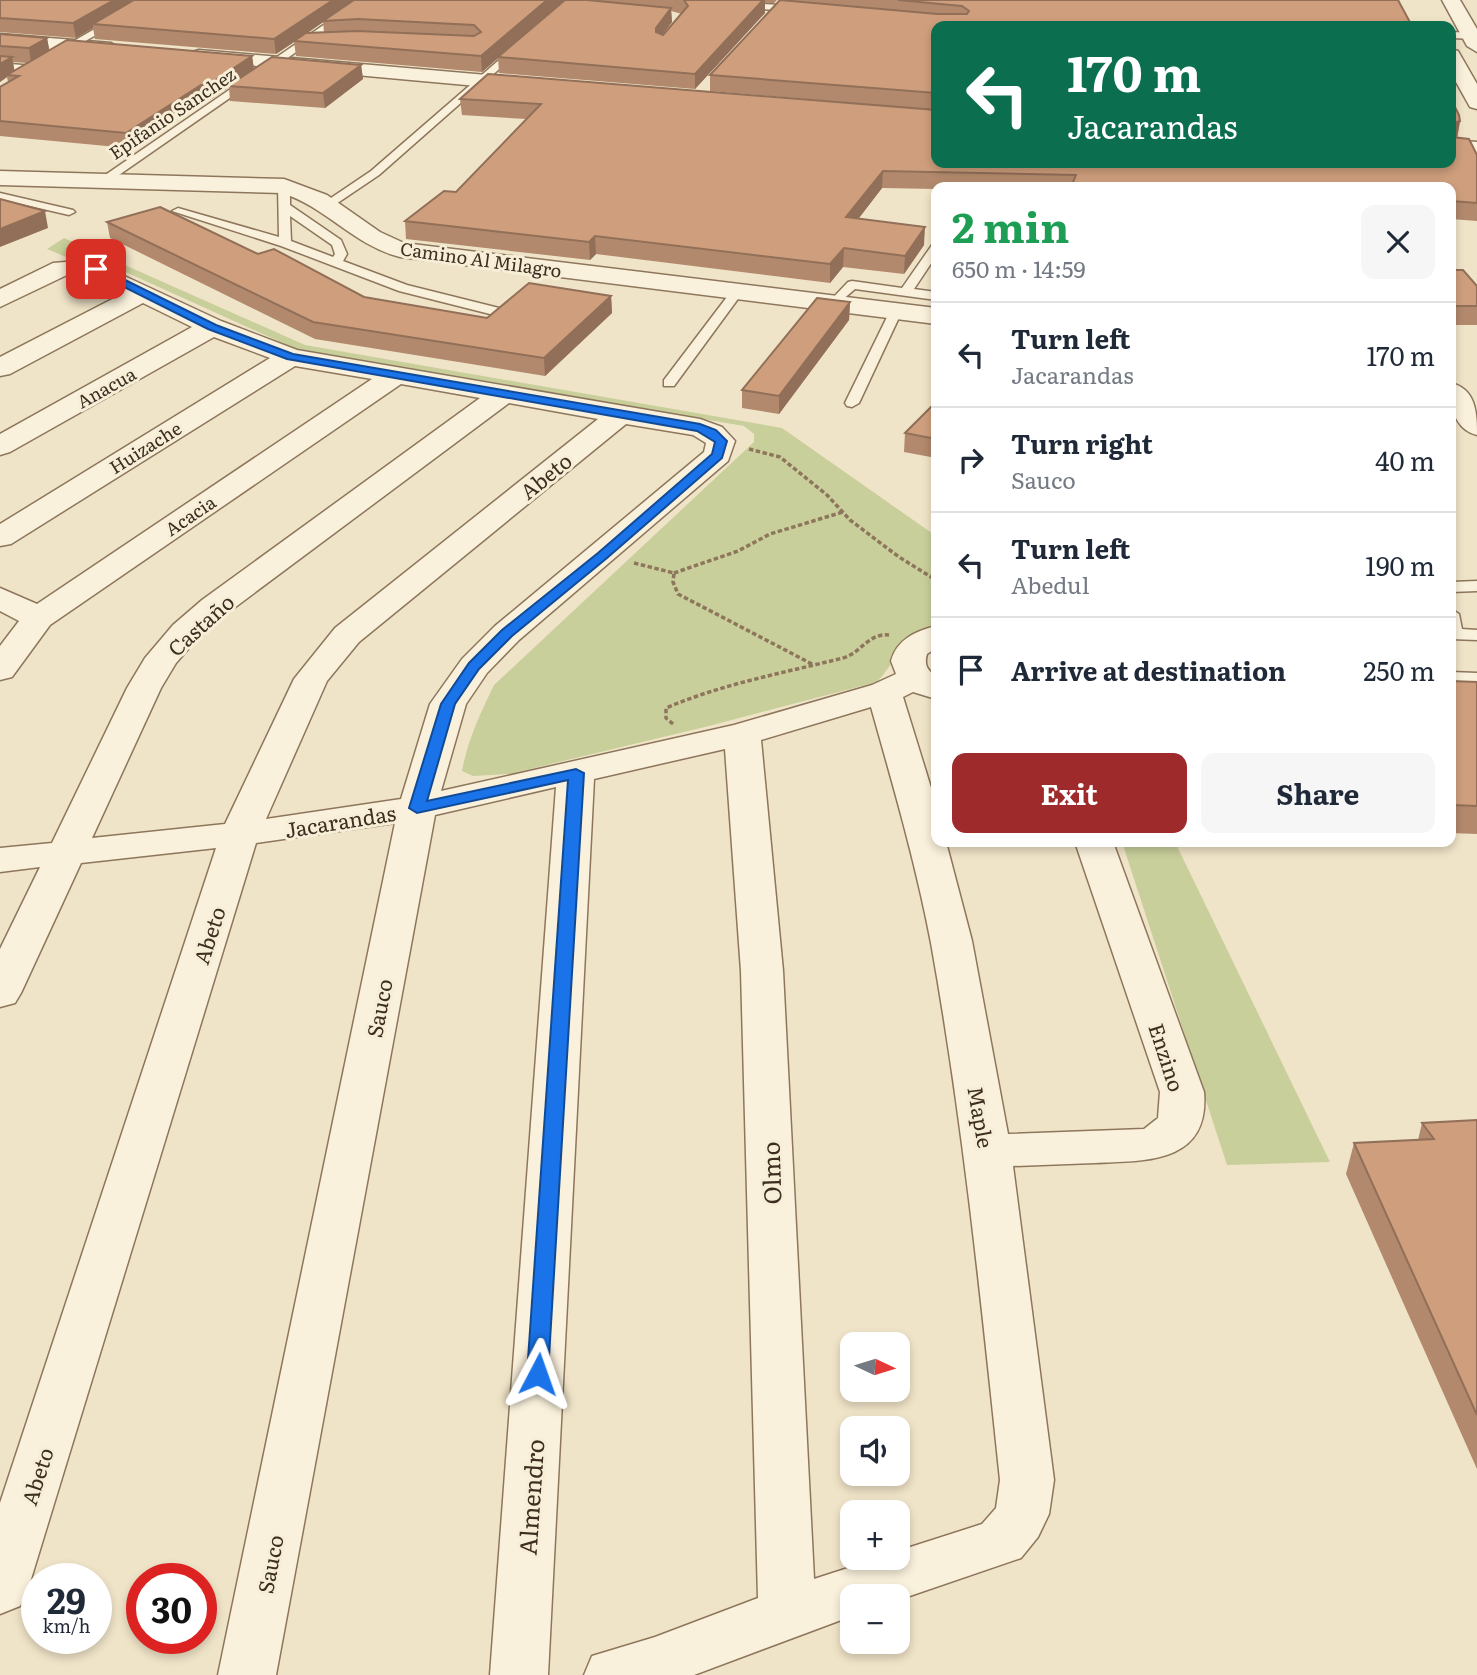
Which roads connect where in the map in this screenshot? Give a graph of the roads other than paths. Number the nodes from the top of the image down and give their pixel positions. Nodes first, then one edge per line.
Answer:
1 (152, 0) edge
2 (366, 0) edge
3 (686, 0) edge
4 (1451, 0) edge
5 (778, 7) edge
6 (817, 11) edge
7 (1456, 36) edge
8 (1475, 39) edge
9 (0, 40) edge
10 (306, 42) junction
11 (326, 43) edge
12 (523, 44) edge
13 (72, 45) junction
14 (127, 50) edge
15 (181, 54) edge
16 (53, 57) edge
17 (276, 62) junction
18 (1456, 64) edge
19 (0, 66) edge
20 (481, 80) junction
21 (11, 82) edge
22 (548, 86) edge
23 (1477, 103) edge
24 (1456, 146) edge
25 (1477, 148) edge
26 (0, 178) edge
27 (102, 182) junction
28 (0, 196) edge
29 (285, 197) junction
30 (329, 204) junction
31 (178, 211) dead end
32 (69, 212) dead end
33 (285, 243) junction
34 (931, 256) edge
35 (336, 263) junction
36 (737, 292) junction
37 (143, 293) junction
38 (931, 297) edge
39 (0, 299) edge
40 (901, 302) junction
41 (494, 311) edge
42 (931, 314) edge
43 (212, 327) junction
44 (291, 357) junction
45 (0, 368) edge
46 (395, 376) junction
47 (669, 383) dead end
48 (504, 394) junction
49 (1456, 398) edge
50 (852, 403) dead end
51 (621, 414) junction
52 (1477, 426) edge
53 (0, 446) edge
54 (0, 537) edge
55 (1477, 586) edge
56 (1456, 587) edge
57 (0, 598) edge
58 (38, 618) junction
59 (1456, 634) edge
60 (1477, 635) edge
61 (918, 668) edge
62 (0, 670) edge
63 (1456, 677) edge
64 (1477, 678) edge
65 (742, 734) junction
66 (576, 773) junction
67 (417, 808) junction
68 (240, 834) junction
69 (1096, 847) edge
70 (63, 855) junction
71 (0, 860) edge
72 (0, 993) edge
73 (988, 1151) junction
74 (0, 1589) edge
75 (787, 1612) junction
76 (247, 1675) edge
77 (519, 1675) edge
78 (613, 1675) edge

1 - 13 lane
2 - 10 lane, Epifanio Sanchez
3 - 5 lane
4 - 8 street
5 - 6 lane
7 - 8 lane
9 - 13 street
10 - 11 lane
10 - 17 lane, Epifanio Sanchez
12 - 20 lane
13 - 14 street
13 - 16 lane
15 - 17 street
17 - 20 street
17 - 27 lane, Epifanio Sanchez
18 - 23 street
19 - 21 lane
20 - 22 street
20 - 30 lane
24 - 25 street
26 - 27 street, Camino Al Milagro
27 - 29 street, Camino Al Milagro
28 - 32 lane
29 - 30 street, Camino Al Milagro
29 - 33 lane
29 - 35 lane
30 - 36 street, Camino Al Milagro
31 - 33 lane
33 - 35 lane
34 - 40 lane
35 - 41 lane
36 - 40 street, Camino Al Milagro
36 - 47 lane
37 - 39 street
37 - 43 street
37 - 45 street
38 - 40 lane
40 - 42 street, Camino Al Milagro
40 - 50 lane
43 - 44 street
43 - 53 street, Anacua
44 - 46 street
44 - 54 street, Huizache
46 - 48 street
46 - 58 street, Acacia
48 - 51 street
48 - 70 street, Castaño
49 - 52 street
51 - 67 street, Sauco
51 - 68 street, Abeto
55 - 56 lane
57 - 58 street
58 - 62 street, Acacia
59 - 60 lane
61 - 65 street, Jacarandas
61 - 73 street, Maple
63 - 64 lane
65 - 66 street, Jacarandas
65 - 75 street, Olmo
66 - 67 street, Jacarandas
66 - 77 street, Almendro
67 - 68 street, Jacarandas
67 - 76 street, Sauco
68 - 70 street, Jacarandas
68 - 74 street, Abeto
69 - 73 street, Enzino
70 - 71 street, Jacarandas
70 - 72 street, Castaño
73 - 75 street, Maple
75 - 78 street

